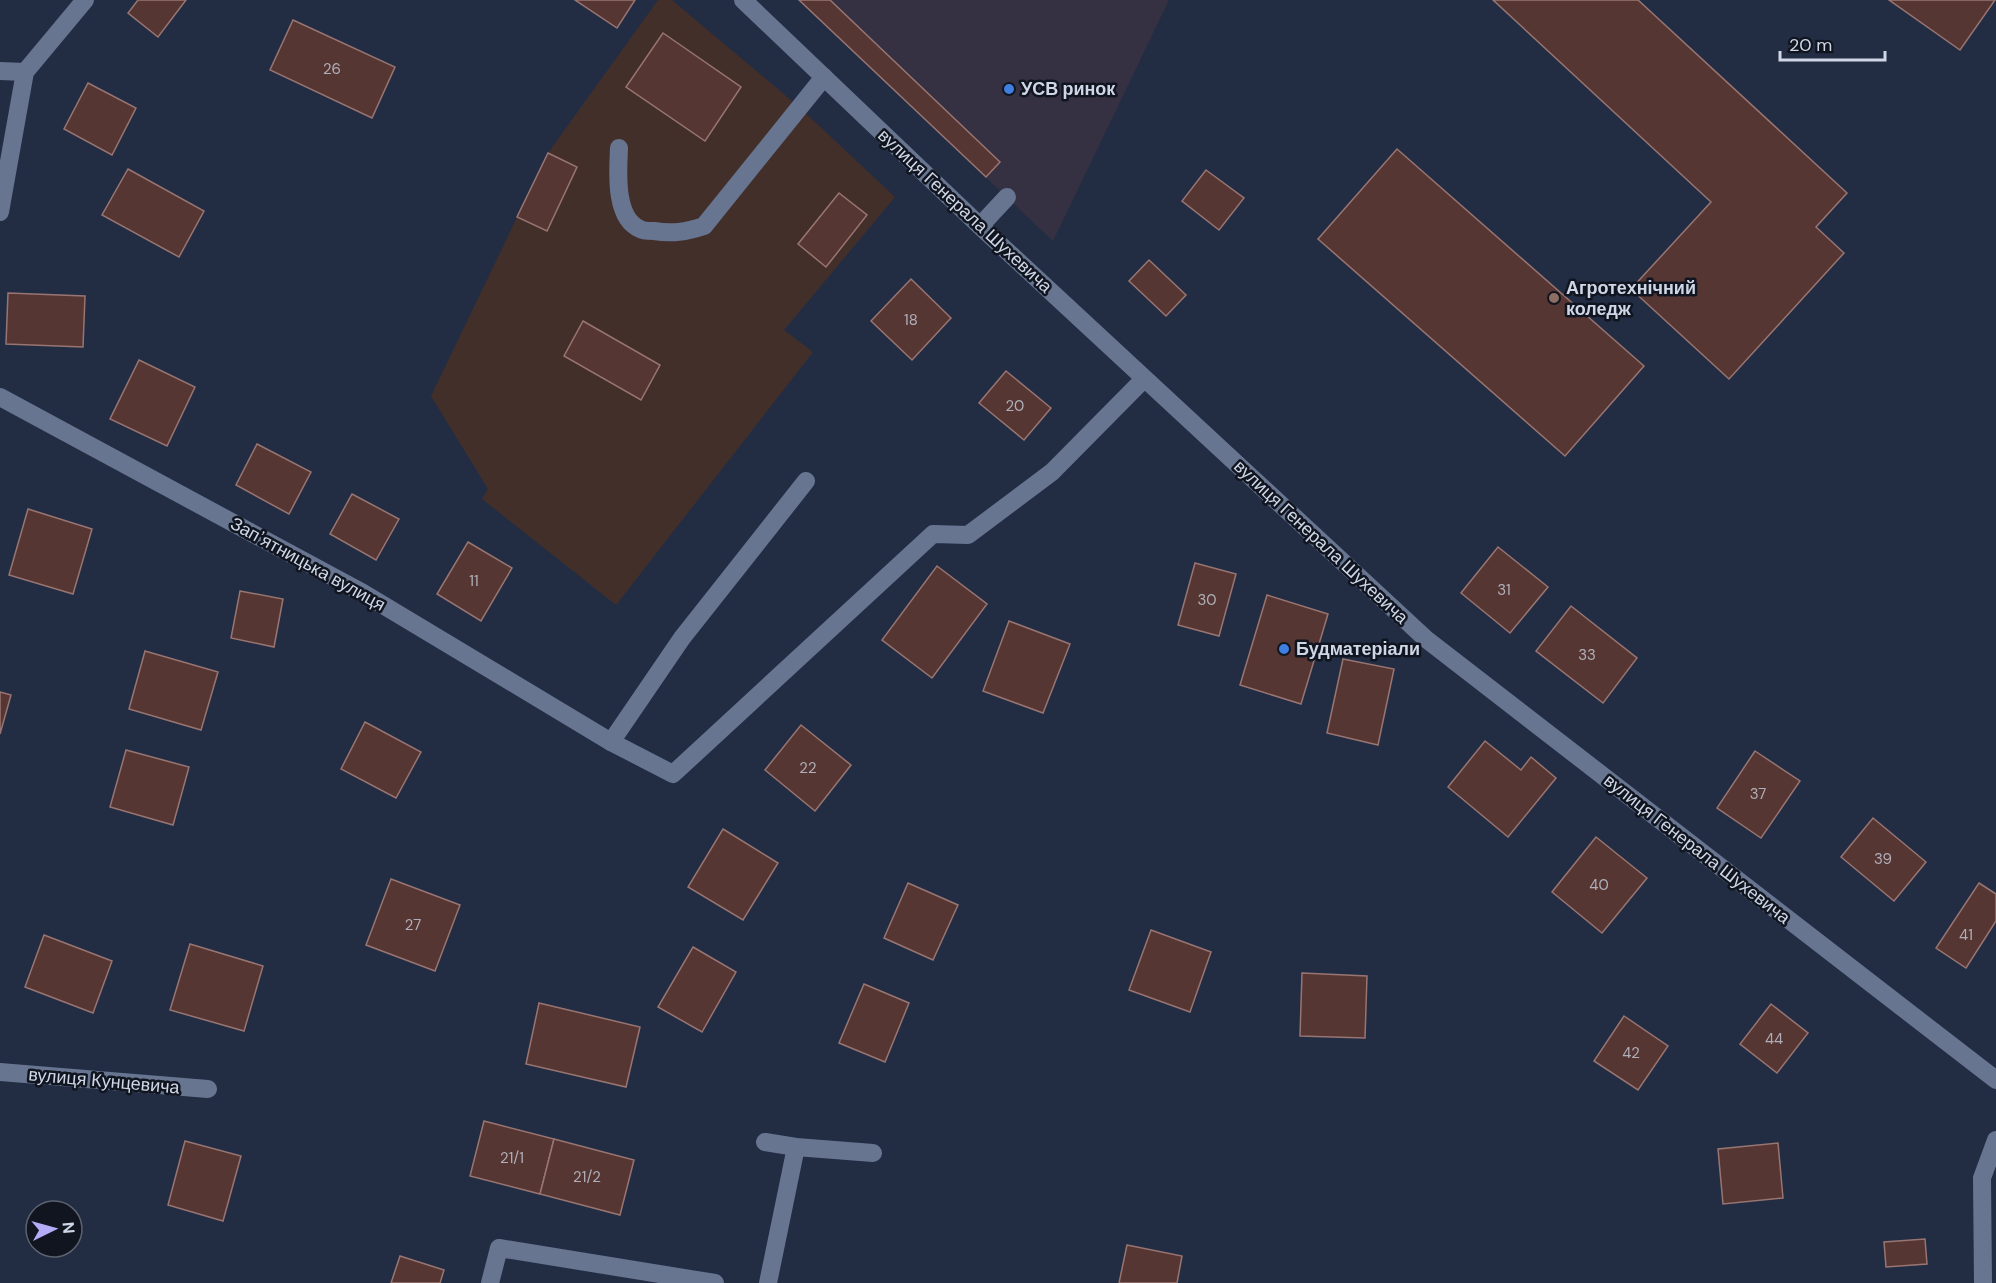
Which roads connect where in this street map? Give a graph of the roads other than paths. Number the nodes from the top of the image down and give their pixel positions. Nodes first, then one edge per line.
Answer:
1 (85, 0) edge
2 (743, 0) edge
3 (0, 71) edge
4 (25, 72) junction
5 (824, 77) junction
6 (619, 148) dead end
7 (1007, 197) dead end
8 (0, 212) edge
9 (980, 226) junction
10 (1144, 379) junction
11 (0, 397) edge
12 (806, 481) dead end
13 (611, 742) junction
14 (0, 1072) edge
15 (1996, 1080) edge
16 (208, 1089) dead end
17 (1996, 1140) edge
18 (765, 1142) dead end
19 (796, 1148) junction
20 (873, 1153) dead end
21 (490, 1283) edge
22 (715, 1283) edge
23 (768, 1283) edge
24 (1983, 1283) edge

1 - 4 street
2 - 5 street, вулиця Генерала Шухевича
3 - 4 street
4 - 8 street
5 - 6 street
5 - 9 street, вулиця Генерала Шухевича
7 - 9 street
9 - 10 street, вулиця Генерала Шухевича
10 - 13 street, Запʼятницька вулиця
10 - 15 street, вулиця Генерала Шухевича
11 - 13 street, Запʼятницька вулиця
12 - 13 street
14 - 16 street, вулиця Кунцевича
17 - 24 street
18 - 19 street
19 - 20 street
19 - 23 street
21 - 22 street

